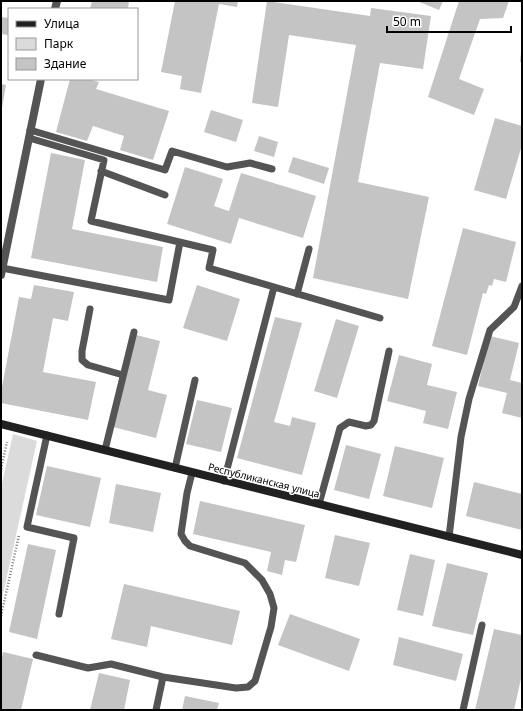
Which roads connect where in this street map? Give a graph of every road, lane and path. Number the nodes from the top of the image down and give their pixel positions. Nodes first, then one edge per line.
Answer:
1 (41, 80) edge
2 (30, 134) junction
3 (272, 169) dead end
4 (102, 171) junction
5 (165, 194) dead end
6 (180, 242) junction
7 (309, 249) dead end
8 (2, 272) edge
9 (522, 286) edge
10 (274, 287) junction
11 (297, 294) junction
12 (90, 309) dead end
13 (380, 318) dead end
14 (134, 332) dead end
15 (389, 351) dead end
16 (123, 375) junction
17 (195, 380) dead end
18 (1, 424) edge
19 (47, 435) junction
20 (7, 442) dead end
21 (106, 450) junction
22 (175, 468) junction
23 (1, 469) edge
24 (192, 472) junction
25 (224, 481) junction
26 (319, 504) junction
27 (449, 537) junction
28 (522, 555) edge
29 (59, 614) dead end
30 (482, 625) dead end
31 (36, 654) dead end
32 (164, 677) junction
33 (156, 710) edge
34 (463, 710) edge

1 - 2 street
2 - 3 lane
2 - 4 lane
2 - 8 street
4 - 5 lane
4 - 6 lane
6 - 8 lane
6 - 10 lane
7 - 11 lane
9 - 27 lane
10 - 11 lane
10 - 25 lane
11 - 13 lane
12 - 16 lane
14 - 16 lane
15 - 26 lane
16 - 21 lane
17 - 22 lane
18 - 19 main road, Республиканская улица
19 - 21 main road, Республиканская улица
19 - 29 lane
20 - 23 path
21 - 22 main road, Республиканская улица
22 - 24 main road, Республиканская улица
24 - 25 main road, Республиканская улица
24 - 32 lane
25 - 26 main road, Республиканская улица
26 - 27 main road, Республиканская улица
27 - 28 main road, Республиканская улица
30 - 34 lane
31 - 32 lane
32 - 33 lane

